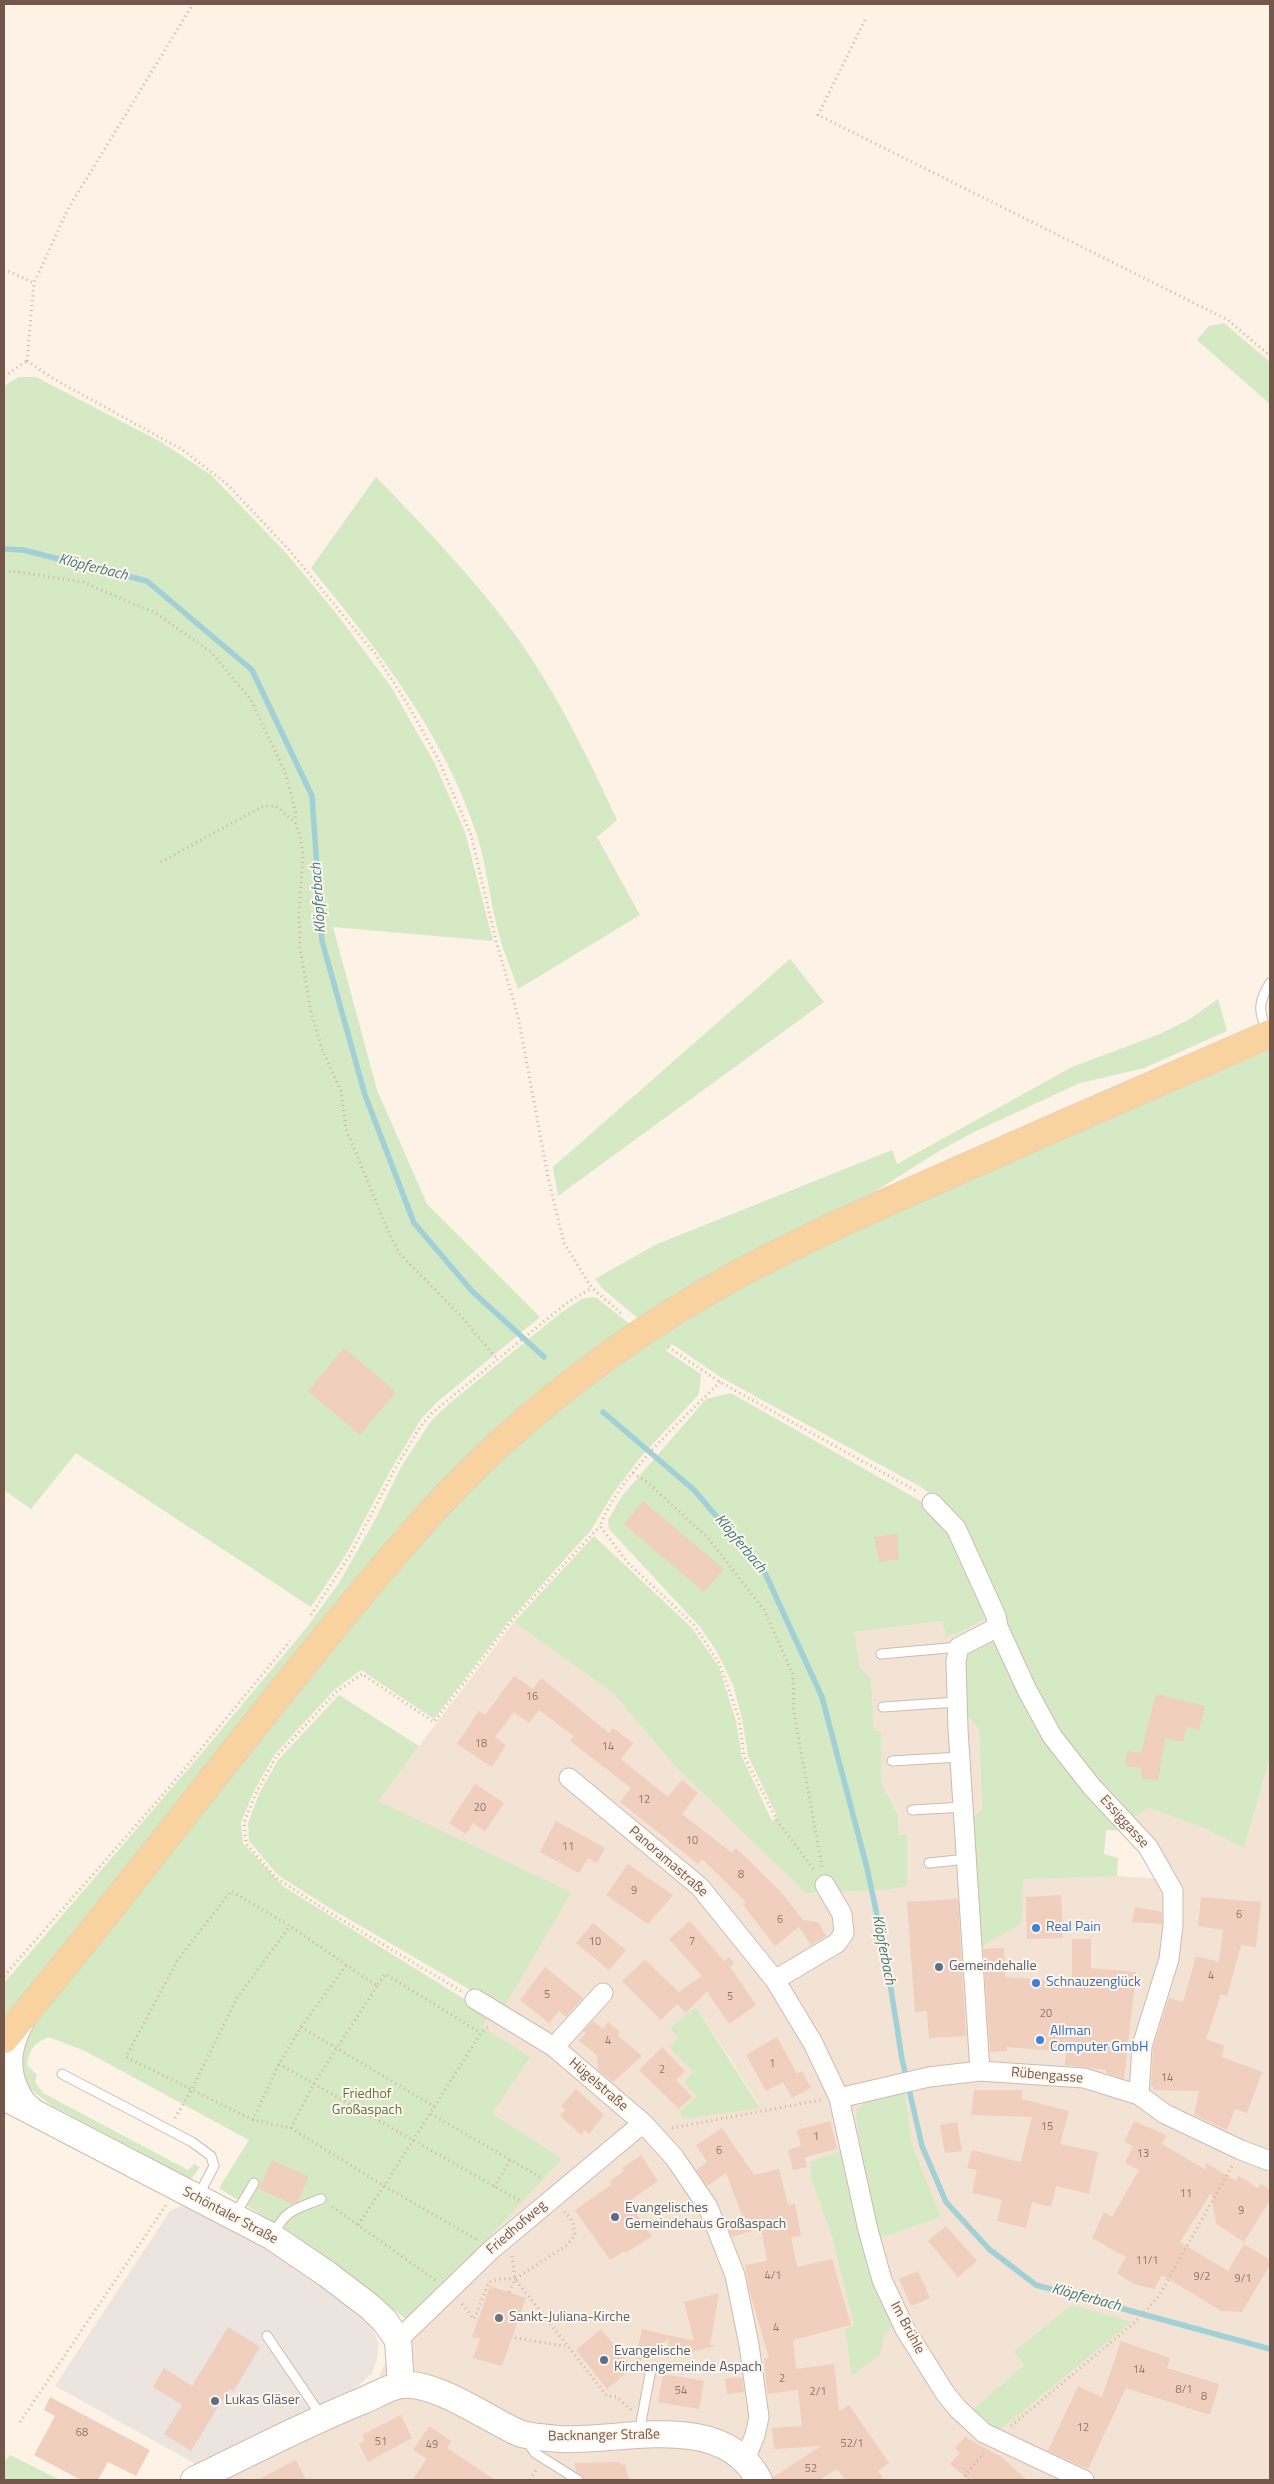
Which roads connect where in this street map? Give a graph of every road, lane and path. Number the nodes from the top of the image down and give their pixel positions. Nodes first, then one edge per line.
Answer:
1 (194, 4) edge
2 (865, 20) dead end
3 (4, 269) edge
4 (34, 283) junction
5 (1270, 356) edge
6 (27, 361) junction
7 (4, 376) edge
8 (4, 573) edge
9 (295, 823) junction
10 (161, 862) dead end
11 (1270, 983) edge
12 (1270, 1034) edge
13 (592, 1288) junction
14 (623, 1315) dead end
15 (668, 1347) dead end
16 (497, 1359) junction
17 (720, 1382) junction
18 (634, 1473) junction
19 (932, 1503) joint
20 (600, 1526) junction
21 (305, 1622) dead end
22 (998, 1627) junction
23 (294, 1636) dead end
24 (959, 1647) junction
25 (882, 1654) dead end
26 (957, 1702) junction
27 (883, 1706) dead end
28 (960, 1757) junction
29 (892, 1761) dead end
30 (569, 1778) dead end
31 (964, 1806) junction
32 (912, 1810) dead end
33 (968, 1859) junction
34 (929, 1863) dead end
35 (825, 1885) junction
36 (290, 1926) junction
37 (347, 1964) junction
38 (4, 1976) edge
39 (775, 1980) junction
40 (377, 1986) junction
41 (603, 1993) dead end
42 (475, 1999) joint
43 (27, 2010) junction
44 (301, 2027) junction
45 (4, 2039) edge
46 (554, 2047) junction
47 (336, 2049) junction
48 (279, 2064) junction
49 (980, 2071) junction
50 (62, 2074) dead end
51 (313, 2085) junction
52 (191, 2090) junction
53 (1139, 2095) junction
54 (4, 2097) edge
55 (839, 2098) junction
56 (435, 2107) junction
57 (36, 2113) junction
58 (431, 2114) junction
59 (253, 2120) junction
60 (291, 2128) junction
61 (647, 2128) junction
62 (168, 2130) junction
63 (413, 2141) junction
64 (1241, 2150) junction
65 (510, 2160) junction
66 (1270, 2161) edge
67 (540, 2177) dead end
68 (254, 2183) dead end
69 (384, 2186) junction
70 (494, 2187) junction
71 (187, 2193) junction
72 (321, 2199) joint
73 (556, 2200) junction
74 (537, 2211) junction
75 (233, 2218) junction
76 (358, 2225) junction
77 (271, 2236) junction
78 (490, 2250) junction
79 (515, 2279) junction
80 (509, 2292) dead end
81 (455, 2295) junction
82 (267, 2336) dead end
83 (515, 2338) dead end
84 (398, 2340) junction
85 (566, 2346) junction
86 (651, 2369) dead end
87 (401, 2385) junction
88 (322, 2417) junction
89 (20, 2422) dead end
90 (639, 2427) junction
91 (521, 2434) junction
92 (996, 2440) junction
93 (539, 2465) dead end
94 (752, 2470) edge
95 (194, 2480) edge
96 (530, 2480) edge
97 (578, 2480) edge
98 (961, 2480) edge
99 (1084, 2480) edge

1 - 4 path
2 - 5 path
3 - 4 path
4 - 6 path
6 - 7 path
6 - 13 path
8 - 9 path
9 - 10 path
9 - 16 path
11 - 12 lane
12 - 43 main road
13 - 14 path
13 - 16 path
15 - 17 path
16 - 21 path
17 - 18 path
17 - 19 path
18 - 20 path
18 - 35 path
19 - 22 street, Essiggasse
20 - 35 path
20 - 42 path
22 - 24 street
22 - 53 street, Essiggasse
23 - 38 path
24 - 25 lane
24 - 26 street
26 - 27 lane
26 - 28 street
28 - 29 lane
28 - 31 street
30 - 39 street, Panoramastraße
31 - 32 lane
31 - 33 street
33 - 34 lane
33 - 49 street
35 - 39 street
36 - 37 path
36 - 52 path
36 - 52 path
37 - 40 path
37 - 44 path
39 - 55 street, Panoramastraße
40 - 47 path
40 - 56 path
41 - 46 street
42 - 46 street, Hügelstraße
43 - 45 main road
43 - 57 street
44 - 47 path
44 - 48 path
46 - 61 street, Hügelstraße
47 - 51 path
47 - 56 path
48 - 51 path
48 - 59 path
49 - 53 street, Rübengasse
49 - 55 street, Rübengasse
50 - 62 lane
51 - 60 path
51 - 63 path
52 - 59 path
52 - 62 path
53 - 64 street, Rübengasse
54 - 57 street, Schöntaler Straße
55 - 61 path
55 - 92 street, Im Brühle
56 - 58 path
57 - 71 street, Schöntaler Straße
58 - 63 path
58 - 65 path
59 - 60 path
60 - 69 path
61 - 73 street, Friedhofweg
61 - 94 street, Hügelstraße
62 - 71 lane
63 - 69 path
63 - 70 path
64 - 66 street, Rübengasse
64 - 92 path
65 - 67 path
65 - 70 path
68 - 75 lane
69 - 76 path
69 - 78 path
70 - 74 path
71 - 75 street, Schöntaler Straße
71 - 89 path
72 - 76 path
72 - 77 lane
73 - 74 street, Friedhofweg
73 - 79 path
74 - 78 street, Friedhofweg
75 - 77 street, Schöntaler Straße
76 - 81 path
77 - 84 street, Schöntaler Straße
78 - 81 street, Friedhofweg
79 - 80 path
79 - 81 path
79 - 85 path
81 - 84 street, Friedhofweg
82 - 88 lane
83 - 85 path
84 - 87 street
85 - 90 path
86 - 90 lane
87 - 88 street
87 - 91 street, Backnanger Straße
88 - 95 street
90 - 91 street, Backnanger Straße
90 - 94 street, Backnanger Straße
91 - 97 lane
92 - 98 path
92 - 99 street, Im Brühle
93 - 96 path

